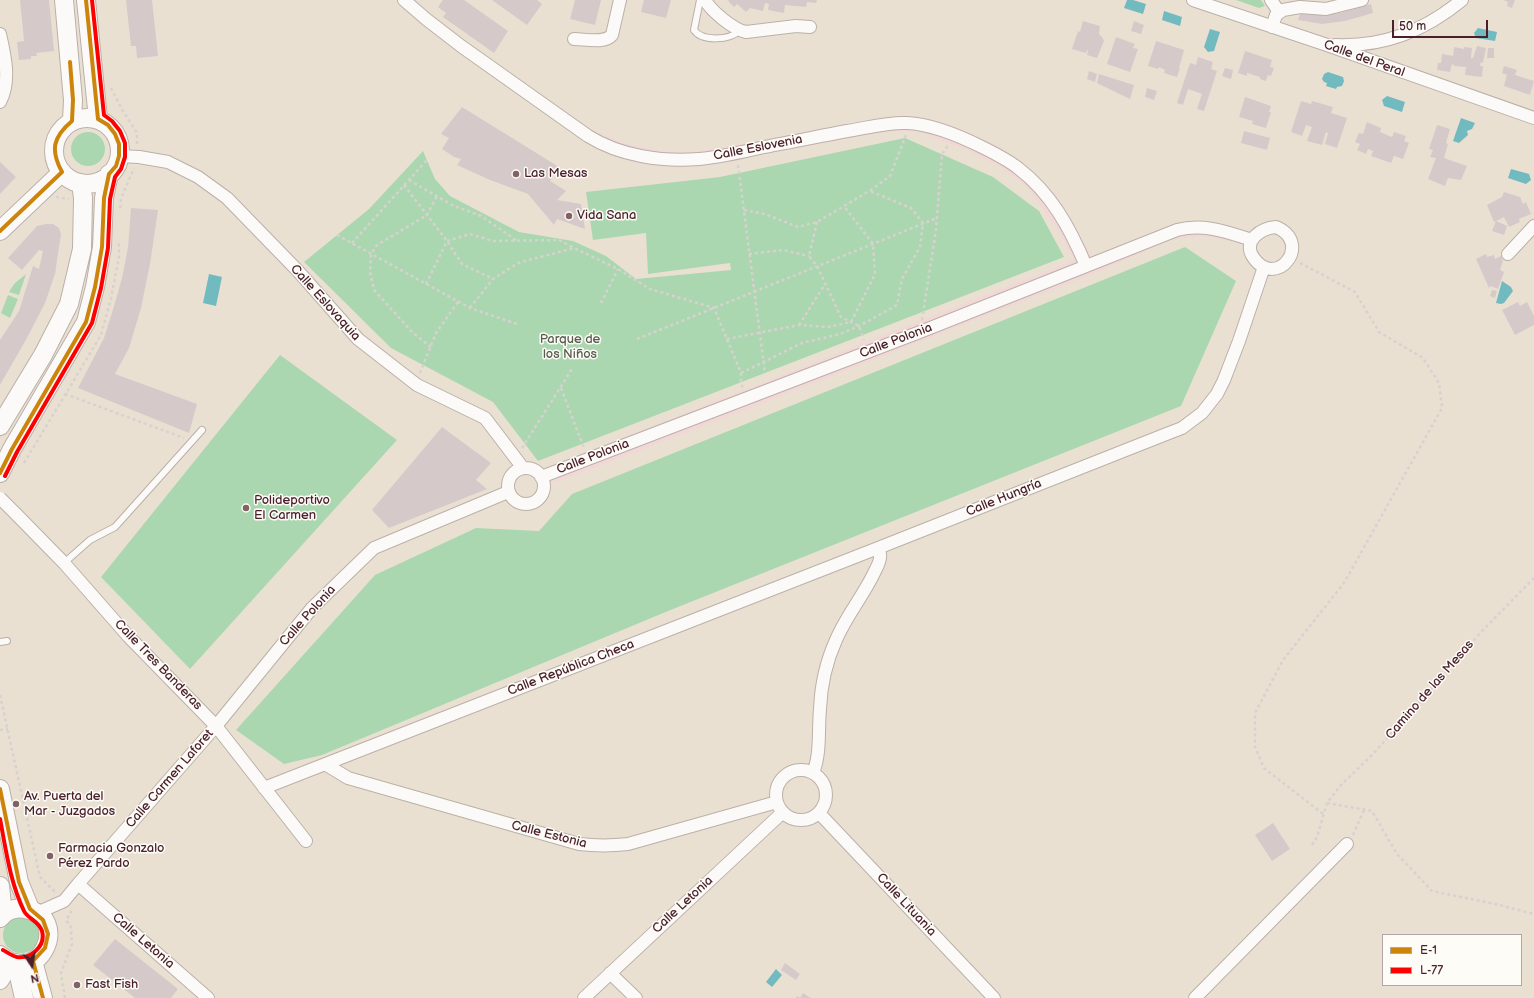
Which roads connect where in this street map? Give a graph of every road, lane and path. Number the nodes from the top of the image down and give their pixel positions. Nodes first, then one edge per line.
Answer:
1 (64, 0) edge
2 (86, 0) edge
3 (620, 0) edge
4 (700, 0) edge
5 (705, 0) edge
6 (1193, 0) edge
7 (1271, 0) edge
8 (1362, 0) edge
9 (1462, 0) edge
10 (411, 3) edge
11 (1279, 12) junction
12 (810, 27) dead end
13 (1272, 27) junction
14 (739, 31) junction
15 (0, 34) edge
16 (574, 39) dead end
17 (1384, 41) junction
18 (1327, 45) junction
19 (2, 55) edge
20 (1374, 62) junction
21 (0, 102) edge
22 (1534, 118) edge
23 (98, 119) junction
24 (72, 121) junction
25 (909, 123) junction
26 (955, 135) junction
27 (736, 153) junction
28 (119, 156) junction
29 (427, 160) dead end
30 (62, 172) junction
31 (109, 174) junction
32 (409, 180) junction
33 (81, 183) junction
34 (404, 185) junction
35 (870, 191) junction
36 (437, 196) junction
37 (844, 206) junction
38 (744, 210) junction
39 (427, 215) junction
40 (937, 218) junction
41 (817, 222) junction
42 (923, 223) junction
43 (2, 225) edge
44 (1534, 226) edge
45 (337, 235) dead end
46 (516, 240) junction
47 (1252, 240) junction
48 (447, 241) junction
49 (352, 243) junction
50 (873, 244) junction
51 (574, 248) junction
52 (371, 254) junction
53 (749, 254) junction
54 (1508, 254) dead end
55 (809, 256) junction
56 (1290, 258) junction
57 (817, 266) junction
58 (1086, 266) junction
59 (1264, 267) junction
60 (618, 269) junction
61 (493, 280) junction
62 (825, 283) junction
63 (426, 284) junction
64 (755, 291) junction
65 (458, 302) junction
66 (602, 303) dead end
67 (470, 308) junction
68 (714, 308) junction
69 (851, 322) junction
70 (517, 324) dead end
71 (798, 325) junction
72 (859, 326) junction
73 (760, 332) junction
74 (920, 332) junction
75 (637, 339) dead end
76 (727, 339) junction
77 (431, 347) junction
78 (869, 352) junction
79 (764, 361) junction
80 (572, 369) dead end
81 (741, 373) junction
82 (765, 373) dead end
83 (416, 384) junction
84 (561, 387) junction
85 (65, 394) dead end
86 (746, 399) junction
87 (0, 426) edge
88 (202, 430) dead end
89 (192, 441) junction
90 (588, 459) junction
91 (520, 464) junction
92 (0, 473) edge
93 (541, 477) junction
94 (508, 492) junction
95 (0, 498) edge
96 (878, 548) junction
97 (64, 563) junction
98 (1534, 578) edge
99 (0, 695) edge
100 (216, 726) junction
101 (8, 729) junction
102 (0, 730) edge
103 (325, 764) junction
104 (813, 773) junction
105 (264, 788) junction
106 (0, 789) edge
107 (1327, 803) junction
108 (780, 807) junction
109 (1364, 810) junction
110 (819, 813) junction
111 (1323, 814) junction
112 (306, 841) dead end
113 (1347, 844) joint
114 (1312, 845) dead end
115 (78, 884) junction
116 (0, 886) edge
117 (64, 901) junction
118 (33, 911) junction
119 (1534, 914) edge
120 (1, 916) edge
121 (15, 960) edge
122 (610, 973) junction
123 (0, 980) edge
124 (24, 998) edge
125 (43, 998) edge
126 (65, 998) edge
127 (208, 998) edge
128 (584, 998) edge
129 (636, 998) edge
130 (994, 998) edge
131 (1194, 998) edge

1 - 24 main road
2 - 23 main road
3 - 16 street
4 - 14 lane
5 - 14 street
6 - 13 street, Calle del Peral
7 - 11 street
8 - 11 street
9 - 17 street
10 - 27 street, Calle Eslovenia
11 - 13 street
12 - 14 street
13 - 18 street, Calle del Peral
15 - 19 street
17 - 18 street
17 - 20 street
18 - 20 street, Calle del Peral
19 - 21 street
20 - 22 street, Calle del Peral
23 - 24 main road
23 - 28 main road
24 - 30 main road
25 - 26 street, Calle Eslovenia
25 - 27 street, Calle Eslovenia
25 - 35 path
26 - 40 path
26 - 58 street, Calle Eslovenia
27 - 38 path
28 - 31 main road
28 - 83 street, Calle Eslovaquia
29 - 32 path
30 - 33 main road
30 - 43 main road
31 - 33 main road
31 - 92 main road
32 - 34 path
32 - 36 path
33 - 87 main road
34 - 39 path
34 - 49 path
35 - 37 path
35 - 42 path
36 - 39 path
36 - 46 path
37 - 41 path
37 - 50 path
38 - 41 path
38 - 53 path
39 - 48 path
39 - 52 path
40 - 42 path
40 - 74 path
41 - 55 path
42 - 50 path
42 - 72 path
44 - 54 street
45 - 49 path
46 - 48 path
46 - 51 path
47 - 56 street
47 - 58 street, Calle Polonia
47 - 59 street
48 - 61 path
48 - 63 path
49 - 52 path
50 - 57 path
50 - 69 path
51 - 60 path
51 - 61 path
52 - 63 path
52 - 77 path
53 - 55 path
53 - 64 path
55 - 57 path
56 - 59 street
56 - 111 path
57 - 62 path
57 - 64 path
58 - 74 street, Calle Polonia
59 - 96 street, Calle Hungría
60 - 66 path
60 - 68 path
61 - 67 path
62 - 69 path
62 - 71 path
63 - 65 path
64 - 68 path
64 - 73 path
65 - 67 path
65 - 77 path
67 - 70 path
68 - 75 path
68 - 76 path
69 - 71 path
69 - 72 path
71 - 73 path
72 - 78 path
72 - 79 path
73 - 76 path
73 - 79 path
74 - 78 street, Calle Polonia
76 - 81 path
77 - 83 path
78 - 86 street, Calle Polonia
79 - 81 path
79 - 82 path
80 - 84 path
81 - 86 path
83 - 91 street, Calle Eslovaquia
84 - 90 path
84 - 91 path
85 - 89 path
86 - 90 street, Calle Polonia
88 - 89 lane
89 - 97 lane
90 - 93 street, Calle Polonia
91 - 93 street
91 - 94 street
93 - 94 street
94 - 100 street, Calle Polonia
95 - 97 street, Calle Tres Banderas, bridge
96 - 103 street, Calle República Checa
96 - 104 street
97 - 100 street, Calle Tres Banderas
98 - 107 path, Camino de las Mesas
99 - 101 path
100 - 105 street, Calle Tres Banderas
100 - 115 street, Calle Carmen Laforet
101 - 102 path
101 - 117 path
103 - 105 street, Calle República Checa
103 - 108 street, Calle Estonia
104 - 108 street
104 - 110 street
105 - 112 street, Calle Tres Banderas
106 - 118 main road
107 - 109 path
107 - 111 path, Camino de las Mesas
108 - 110 street
108 - 122 street, Calle Letonia
109 - 113 path
109 - 119 path
110 - 130 street, Calle Lituania
111 - 114 path, Camino de las Mesas
113 - 131 street
115 - 117 street, Calle Carmen Laforet
115 - 127 street, Calle Letonia
116 - 120 main road
117 - 118 street, Calle Carmen Laforet
117 - 126 path
118 - 120 main road
118 - 121 main road
121 - 123 main road
121 - 124 main road
121 - 125 main road
122 - 128 street, Calle Letonia
122 - 129 street

